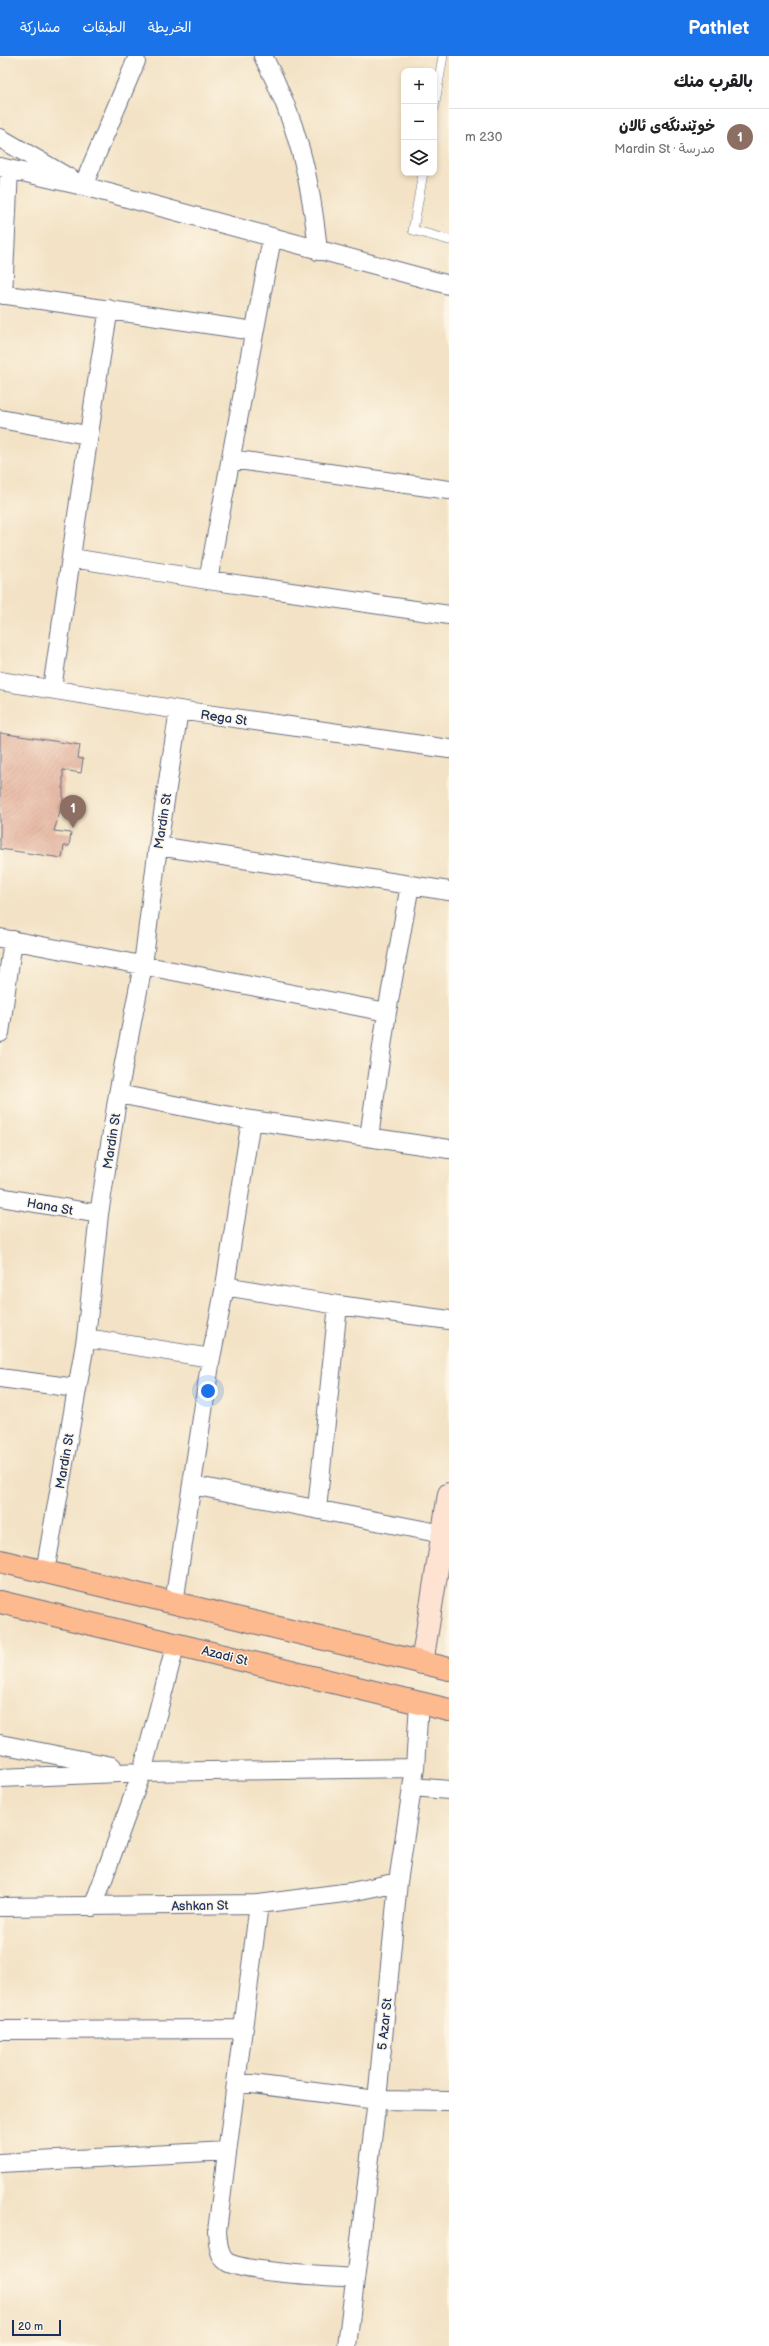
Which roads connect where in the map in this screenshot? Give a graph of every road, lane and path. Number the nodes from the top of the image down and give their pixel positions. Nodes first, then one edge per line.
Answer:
1 (263, 56) edge
2 (444, 56) edge
3 (449, 57) edge
4 (136, 62) dead end
5 (435, 104) edge
6 (0, 138) edge
7 (5, 168) edge
8 (421, 176) edge
9 (83, 186) junction
10 (272, 238) junction
11 (449, 240) edge
12 (318, 251) junction
13 (449, 285) edge
14 (2, 294) edge
15 (109, 309) junction
16 (254, 331) junction
17 (0, 420) edge
18 (87, 435) junction
19 (231, 459) junction
20 (449, 490) edge
21 (72, 558) junction
22 (208, 580) junction
23 (449, 615) edge
24 (0, 681) edge
25 (52, 689) junction
26 (180, 710) junction
27 (449, 749) edge
28 (158, 846) junction
29 (410, 885) junction
30 (449, 891) edge
31 (6, 939) edge
32 (143, 966) junction
33 (387, 1012) junction
34 (0, 1033) edge
35 (118, 1094) junction
36 (251, 1120) junction
37 (369, 1138) junction
38 (449, 1149) edge
39 (0, 1197) edge
40 (99, 1214) junction
41 (225, 1286) junction
42 (338, 1305) junction
43 (449, 1320) edge
44 (86, 1338) junction
45 (211, 1358) junction
46 (0, 1378) edge
47 (76, 1388) junction
48 (192, 1485) junction
49 (449, 1494) edge
50 (317, 1509) junction
51 (443, 1534) junction
52 (0, 1561) edge
53 (45, 1572) junction
54 (0, 1602) edge
55 (174, 1603) junction
56 (176, 1643) junction
57 (422, 1663) junction
58 (449, 1669) edge
59 (418, 1702) junction
60 (449, 1710) edge
61 (0, 1744) edge
62 (415, 1768) junction
63 (142, 1772) junction
64 (0, 1778) edge
65 (412, 1787) junction
66 (449, 1790) edge
67 (398, 1882) junction
68 (259, 1904) junction
69 (0, 1907) edge
70 (94, 1907) junction
71 (244, 2029) junction
72 (0, 2030) edge
73 (237, 2082) junction
74 (377, 2100) junction
75 (449, 2101) edge
76 (227, 2152) junction
77 (0, 2163) edge
78 (355, 2278) junction
79 (347, 2346) edge

1 - 12 street
2 - 3 lane
2 - 5 lane
4 - 9 street
6 - 9 street
7 - 9 street
7 - 14 street
8 - 11 lane
9 - 10 street
10 - 12 street
10 - 16 street
12 - 13 street
14 - 15 street
15 - 16 street
15 - 18 street
16 - 19 street
17 - 18 street
18 - 21 street
19 - 20 street
19 - 22 street
21 - 22 street
21 - 25 street
22 - 23 street
24 - 25 street, Rega St
25 - 26 street, Rega St
26 - 27 street, Rega St
26 - 28 street, Mardin St
28 - 29 street
28 - 32 street, Mardin St
29 - 30 street
29 - 33 street
31 - 32 street
31 - 34 street
32 - 33 street
32 - 35 street, Mardin St
33 - 37 street
35 - 36 street
35 - 40 street, Mardin St
36 - 37 street
36 - 41 street
37 - 38 street
39 - 40 street, Hana St
40 - 44 street, Mardin St
41 - 42 street
41 - 45 street
42 - 43 street
42 - 50 street
44 - 45 street
44 - 47 street, Mardin St
45 - 48 street
46 - 47 street
47 - 53 street, Mardin St
48 - 50 street
48 - 55 street
49 - 51 main road
50 - 51 street
51 - 57 main road
52 - 53 highway
53 - 55 highway
54 - 56 highway, Azadi St
55 - 57 highway
56 - 59 highway, Azadi St
56 - 63 street
57 - 58 highway
59 - 60 highway, Azadi St
59 - 62 street, 5 Azar St
61 - 63 street
62 - 63 street
62 - 65 street, 5 Azar St
63 - 64 street
63 - 70 street
65 - 66 street
65 - 67 street, 5 Azar St
67 - 68 street, Ashkan St
67 - 74 street, 5 Azar St
68 - 70 street, Ashkan St
68 - 71 street
69 - 70 street, Ashkan St
71 - 72 street
71 - 73 street
73 - 74 street
73 - 76 street
74 - 75 street
74 - 78 street, 5 Azar St
76 - 77 street
76 - 78 street
78 - 79 street, 5 Azar St

